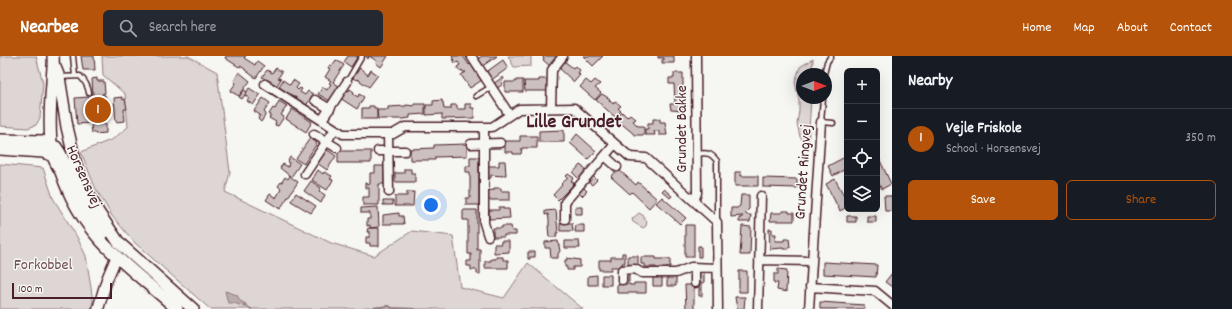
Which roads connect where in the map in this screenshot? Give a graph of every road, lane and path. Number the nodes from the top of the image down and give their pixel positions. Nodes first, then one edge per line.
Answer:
1 (73, 56) edge
2 (362, 56) edge
3 (471, 56) edge
4 (564, 56) edge
5 (696, 56) edge
6 (831, 56) edge
7 (54, 61) edge
8 (826, 68) edge
9 (75, 76) junction
10 (55, 78) junction
11 (347, 82) joint
12 (265, 84) dead end
13 (492, 87) junction
14 (89, 93) dead end
15 (476, 96) dead end
16 (315, 100) dead end
17 (822, 104) edge
18 (551, 108) junction
19 (330, 109) junction
20 (509, 114) junction
21 (322, 120) junction
22 (821, 122) junction
23 (833, 122) dead end
24 (484, 127) junction
25 (335, 128) junction
26 (314, 134) dead end
27 (388, 134) junction
28 (0, 140) edge
29 (327, 141) junction
30 (484, 143) junction
31 (500, 143) dead end
32 (471, 144) dead end
33 (616, 144) junction
34 (337, 148) dead end
35 (0, 149) edge
36 (52, 150) junction
37 (378, 151) dead end
38 (388, 151) junction
39 (405, 151) dead end
40 (697, 154) junction
41 (605, 156) junction
42 (617, 167) dead end
43 (305, 174) dead end
44 (389, 192) dead end
45 (760, 196) dead end
46 (694, 200) junction
47 (565, 219) dead end
48 (717, 222) junction
49 (488, 236) dead end
50 (119, 243) junction
51 (116, 258) junction
52 (759, 260) junction
53 (811, 261) junction
54 (695, 267) junction
55 (717, 268) junction
56 (622, 280) dead end
57 (695, 283) dead end
58 (810, 287) junction
59 (892, 305) edge
60 (98, 309) edge
61 (177, 309) edge
62 (193, 309) edge
63 (718, 309) edge
64 (758, 309) edge
65 (809, 309) edge

1 - 9 lane
2 - 11 lane
3 - 13 street
4 - 18 street
5 - 40 street, Grundet Bakke
6 - 8 lane
7 - 10 main road, Horsensvej
9 - 10 lane
9 - 14 lane
10 - 36 main road, Horsensvej
10 - 50 main road, Horsensvej
11 - 19 street
12 - 21 street
13 - 15 lane
13 - 20 street
16 - 19 street
17 - 22 lane, Grundet Ringvej
18 - 20 street
18 - 33 street
19 - 21 street
20 - 24 street
21 - 25 street
22 - 23 lane
22 - 53 street, Grundet Ringvej
24 - 27 street
24 - 30 street
25 - 27 street
25 - 29 street
26 - 29 street
27 - 38 street
28 - 36 main road
29 - 34 street
29 - 43 street
30 - 31 street
30 - 32 street
30 - 49 street
33 - 41 street
33 - 46 street
35 - 36 main road
36 - 50 main road
36 - 51 main road, Horsensvej
37 - 38 street
38 - 39 street
38 - 44 street
40 - 46 street, Grundet Bakke
40 - 48 lane
41 - 42 street
41 - 47 street
45 - 52 street
46 - 48 street
48 - 55 street
50 - 62 main road, Horsensvej
51 - 60 street
51 - 61 main road, Horsensvej
52 - 53 street
52 - 64 street
53 - 58 street, Grundet Ringvej
54 - 55 street
54 - 56 street
54 - 57 street
55 - 63 street
58 - 59 street
58 - 65 street, Grundet Ringvej

